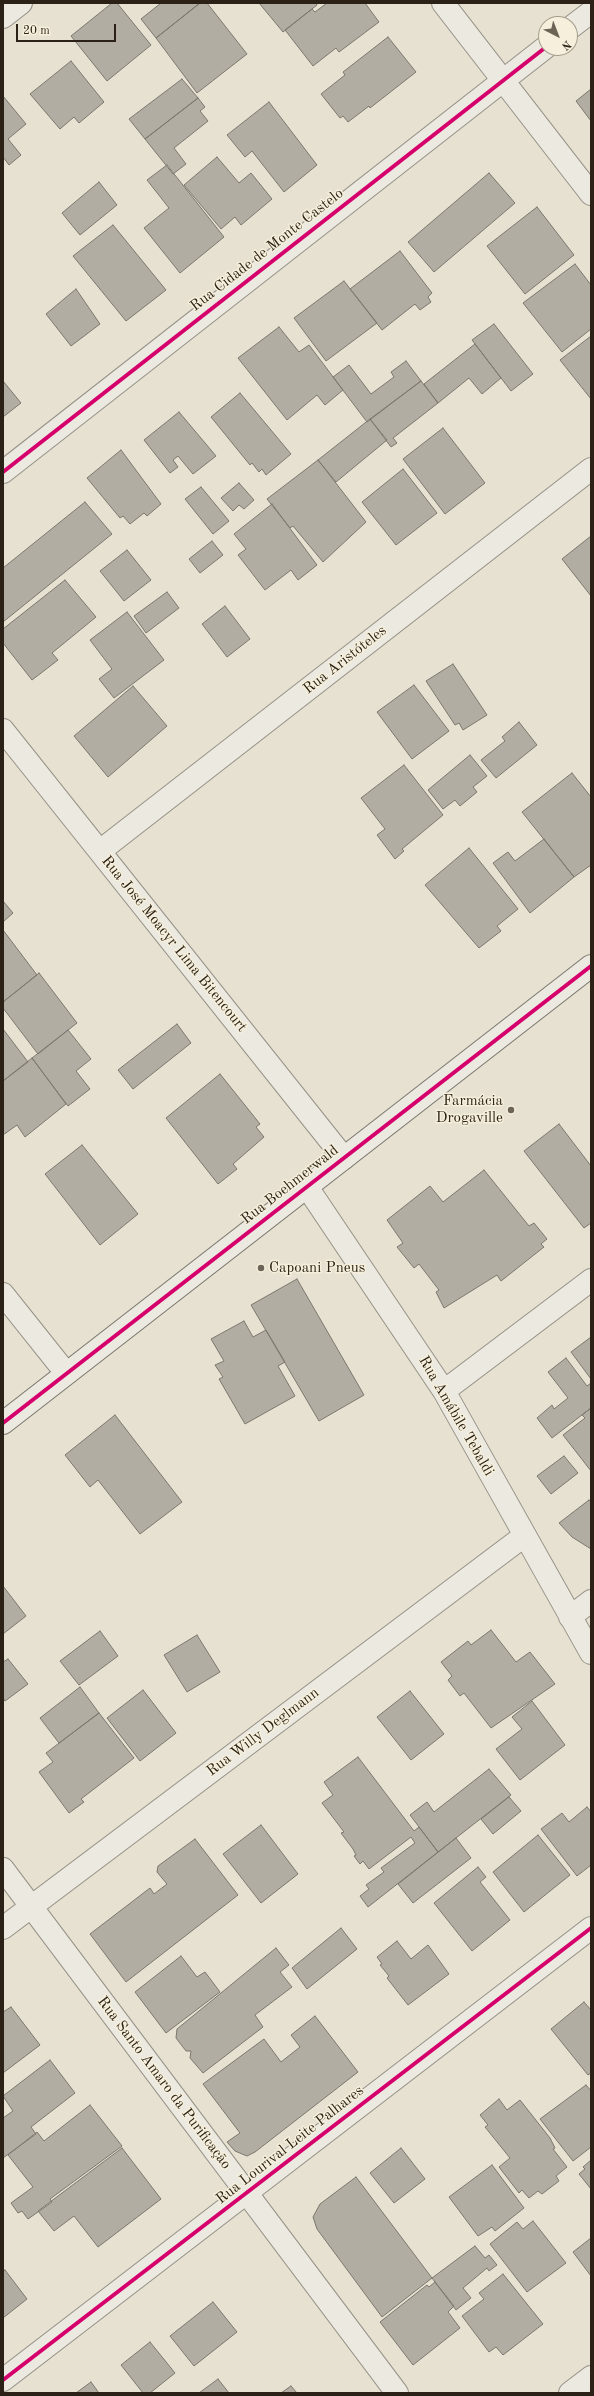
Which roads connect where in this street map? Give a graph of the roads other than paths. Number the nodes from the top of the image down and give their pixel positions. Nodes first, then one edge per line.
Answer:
1 (21, 3) edge
2 (443, 3) edge
3 (591, 12) edge
4 (3, 17) edge
5 (578, 22) edge
6 (538, 53) edge
7 (503, 81) junction
8 (591, 194) edge
9 (591, 468) edge
10 (3, 472) edge
11 (3, 730) edge
12 (100, 851) junction
13 (591, 966) edge
14 (344, 1158) junction
15 (307, 1187) junction
16 (591, 1280) edge
17 (3, 1294) edge
18 (66, 1374) junction
19 (444, 1391) junction
20 (3, 1423) edge
21 (524, 1536) junction
22 (591, 1601) edge
23 (570, 1618) junction
24 (591, 1653) edge
25 (3, 1869) edge
26 (32, 1907) junction
27 (3, 1928) edge
28 (591, 1928) edge
29 (246, 2193) junction
30 (591, 2377) edge
31 (6, 2383) edge
32 (397, 2393) edge
33 (570, 2393) edge

1 - 4 street
2 - 7 street
3 - 5 street
6 - 7 street, Rua Cidade de Monte Castelo
7 - 8 street
7 - 10 street, Rua Cidade de Monte Castelo
9 - 12 street, Rua Aristóteles
11 - 12 street, Rua José Moacyr Lima Bitencourt
12 - 14 street, Rua José Moacyr Lima Bitencourt
13 - 14 street, Rua Boehmerwald
14 - 15 street, Rua Boehmerwald
15 - 18 street, Rua Boehmerwald
15 - 19 street, Rua Amábile Tebaldi
16 - 19 street
17 - 18 street
18 - 20 street, Rua Boehmerwald
19 - 21 street, Rua Amábile Tebaldi
21 - 23 street, Rua Amábile Tebaldi
21 - 26 street, Rua Willy Deglmann
22 - 23 street
23 - 24 street, Rua Amábile Tebaldi
25 - 26 street, Rua Santo Amaro da Purificação
26 - 27 street, Rua Willy Deglmann
26 - 29 street, Rua Santo Amaro da Purificação
28 - 29 street, Rua Lourival Leite Palhares
29 - 31 street, Rua Lourival Leite Palhares
29 - 32 street, Rua Santo Amaro da Purificação
30 - 33 street

